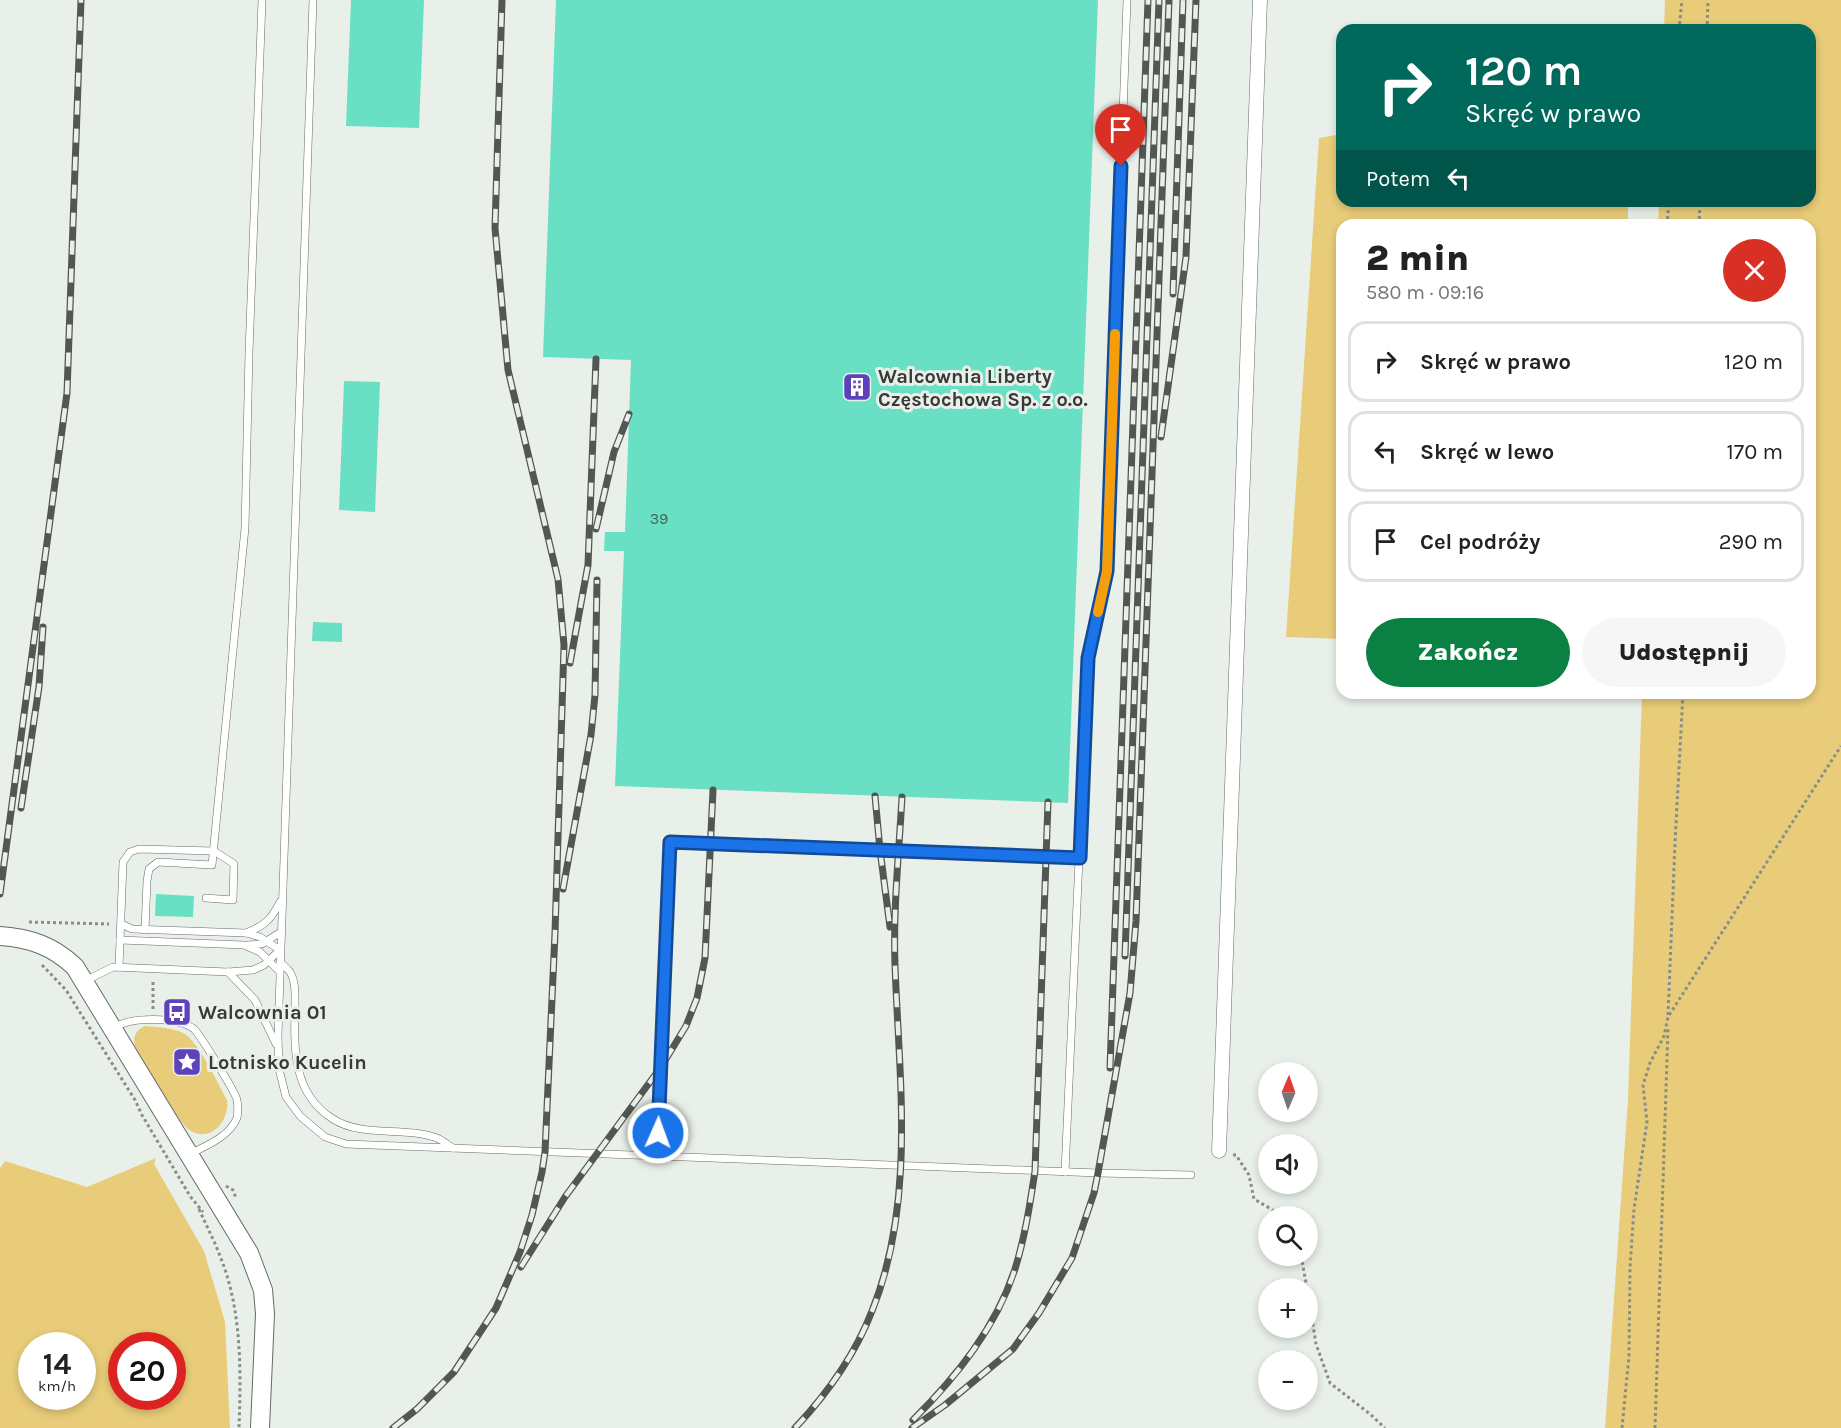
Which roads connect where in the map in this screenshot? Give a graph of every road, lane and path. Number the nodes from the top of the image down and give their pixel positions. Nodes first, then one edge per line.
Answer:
1 (262, 0) edge
2 (313, 0) edge
3 (1127, 0) edge
4 (1260, 0) edge
5 (1683, 0) edge
6 (1708, 0) edge
7 (1680, 24) edge
8 (1707, 24) edge
9 (1683, 699) edge
10 (1841, 746) edge
11 (214, 851) junction
12 (1080, 858) junction
13 (206, 898) dead end
14 (282, 899) junction
15 (23, 922) dead end
16 (121, 924) junction
17 (145, 930) junction
18 (281, 932) junction
19 (246, 933) junction
20 (0, 936) edge
21 (120, 940) junction
22 (267, 940) junction
23 (244, 945) junction
24 (280, 950) junction
25 (269, 960) junction
26 (38, 962) dead end
27 (280, 962) junction
28 (119, 967) junction
29 (154, 969) junction
30 (279, 971) junction
31 (228, 972) junction
32 (85, 981) junction
33 (156, 1010) dead end
34 (1668, 1017) junction
35 (114, 1028) junction
36 (278, 1049) junction
37 (454, 1149) junction
38 (1219, 1151) joint
39 (190, 1154) junction
40 (657, 1155) junction
41 (1065, 1172) junction
42 (1191, 1175) dead end
43 (1266, 1206) edge
44 (1315, 1338) edge
45 (239, 1428) edge
46 (260, 1428) edge
47 (1384, 1428) edge
48 (1622, 1428) edge
49 (1655, 1428) edge

1 - 11 lane
2 - 14 lane
3 - 12 lane
4 - 38 street
5 - 7 path
6 - 8 path
9 - 34 path
10 - 34 path
11 - 13 lane
11 - 16 lane
11 - 17 lane
12 - 40 lane
12 - 41 lane
14 - 18 lane
14 - 19 lane
15 - 16 path
16 - 17 lane
16 - 21 lane
17 - 19 lane
18 - 22 lane
18 - 24 lane
19 - 22 lane
20 - 32 street
21 - 23 lane
21 - 28 lane
22 - 23 lane
22 - 24 lane
23 - 25 lane
24 - 25 lane
24 - 27 lane
25 - 30 lane
25 - 31 lane
26 - 45 path
27 - 30 lane
27 - 37 lane
28 - 29 lane
28 - 32 lane
29 - 31 lane
29 - 33 path
30 - 36 lane
31 - 36 lane
32 - 35 street
34 - 48 path
34 - 49 path
35 - 39 street
35 - 39 lane
36 - 37 lane
37 - 40 lane
38 - 43 path
39 - 46 street
40 - 41 lane
41 - 42 lane
44 - 47 path

